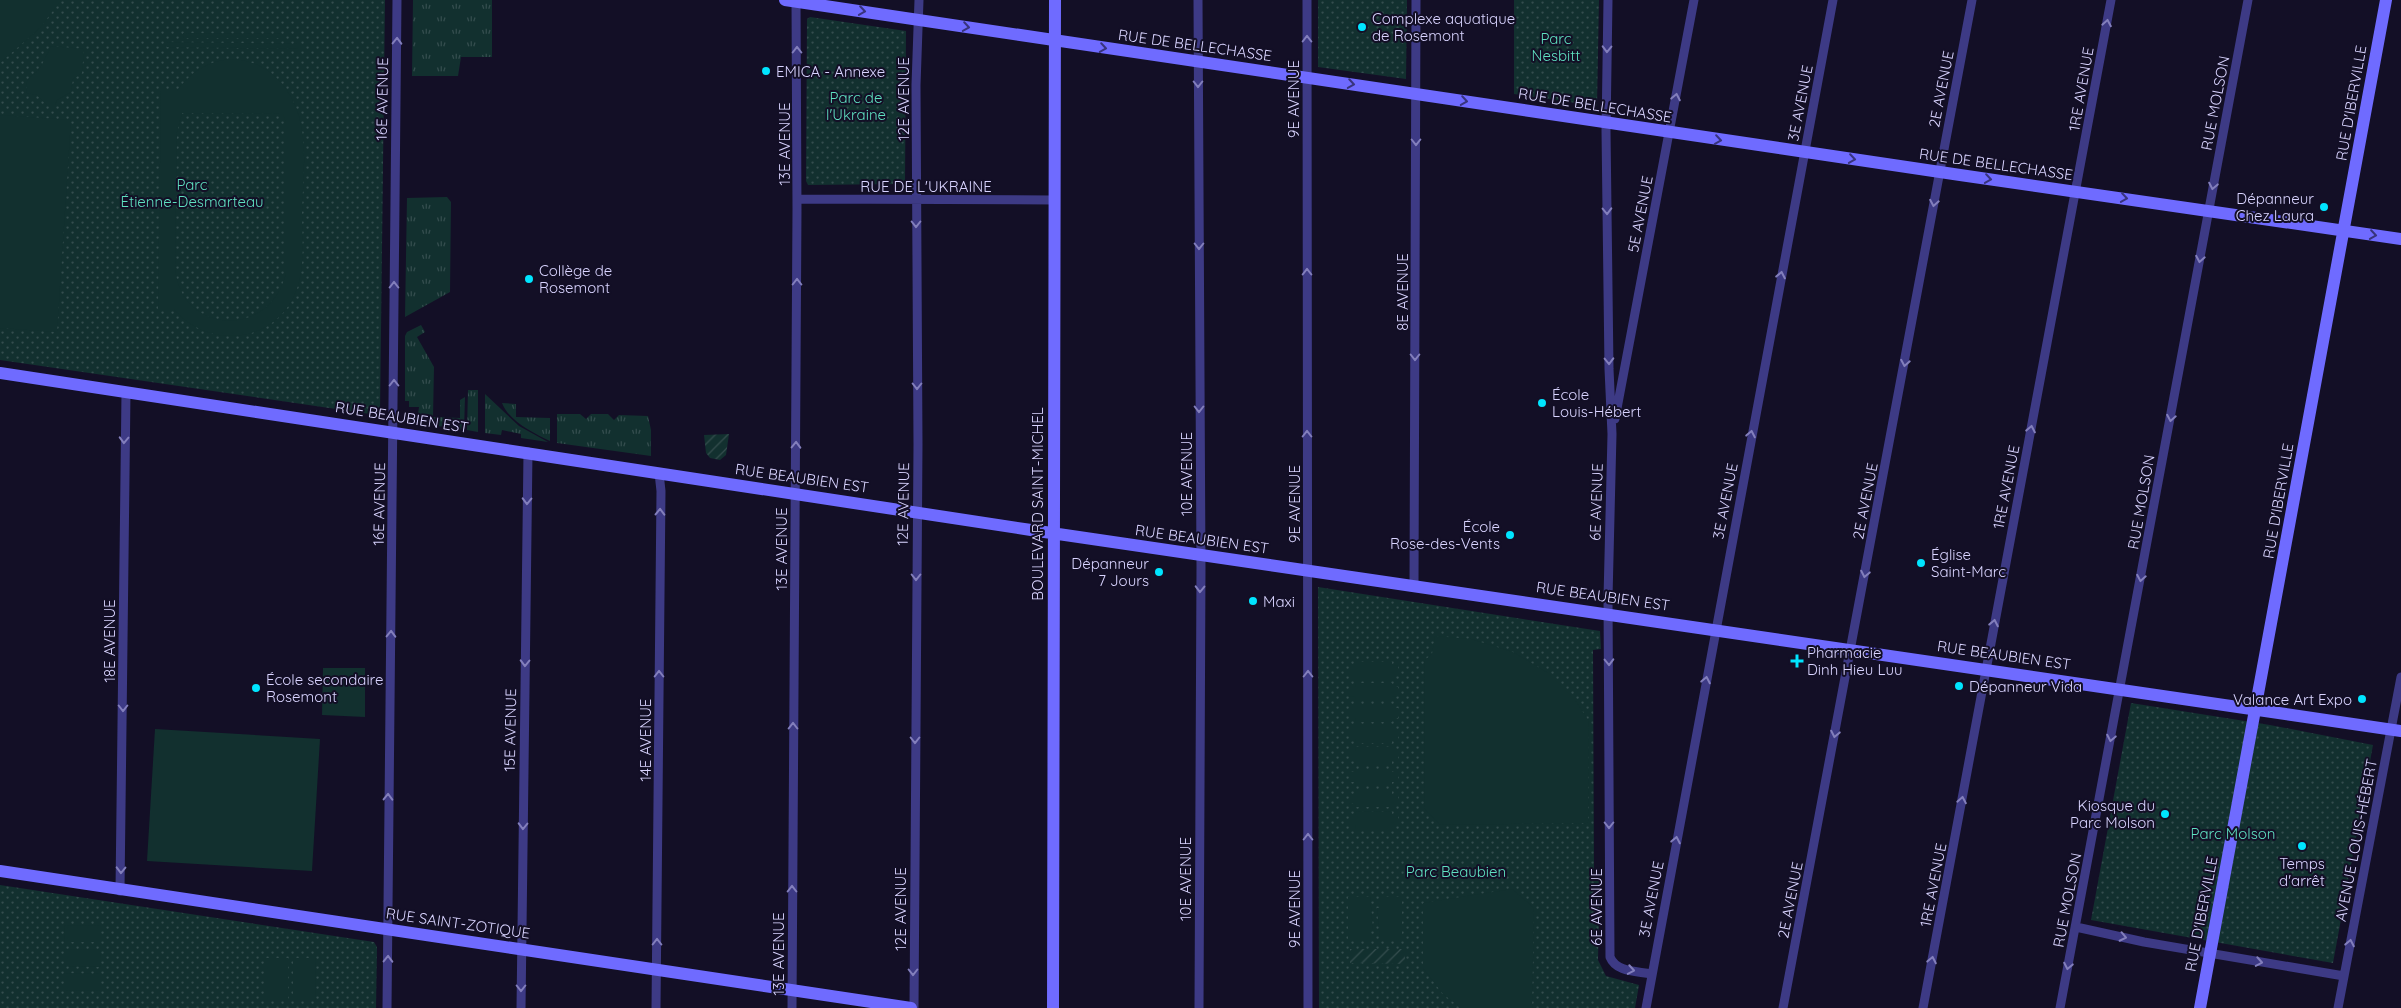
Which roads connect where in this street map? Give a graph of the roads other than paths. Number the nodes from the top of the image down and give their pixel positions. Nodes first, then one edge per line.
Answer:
1 (397, 0) edge
2 (919, 0) edge
3 (1055, 0) edge
4 (1198, 0) edge
5 (1307, 0) edge
6 (1416, 0) edge
7 (1608, 0) edge
8 (1694, 0) edge
9 (1833, 0) edge
10 (1972, 0) edge
11 (2111, 0) edge
12 (2248, 0) edge
13 (2386, 0) edge
14 (793, 1) edge
15 (918, 19) junction
16 (1055, 40) junction
17 (1198, 62) junction
18 (1307, 77) junction
19 (1416, 93) junction
20 (1606, 124) junction
21 (1670, 133) junction
22 (1804, 153) junction
23 (1940, 172) junction
24 (2075, 192) junction
25 (798, 199) junction
26 (916, 200) junction
27 (1054, 200) junction
28 (2209, 211) junction
29 (2344, 231) junction
30 (2401, 239) edge
31 (0, 373) edge
32 (126, 392) junction
33 (393, 432) junction
34 (1612, 434) junction
35 (528, 452) junction
36 (659, 472) junction
37 (794, 494) junction
38 (916, 511) junction
39 (1053, 533) junction
40 (1200, 555) junction
41 (1308, 570) junction
42 (1414, 585) junction
43 (1608, 613) junction
44 (1715, 629) junction
45 (1850, 650) junction
46 (1986, 669) junction
47 (2401, 677) edge
48 (2120, 690) junction
49 (2256, 708) junction
50 (2396, 730) edge
51 (0, 871) edge
52 (120, 891) junction
53 (2076, 927) junction
54 (387, 929) junction
55 (521, 949) junction
56 (2211, 953) junction
57 (656, 970) junction
58 (1651, 974) junction
59 (2344, 976) junction
60 (791, 990) junction
61 (387, 1008) edge
62 (521, 1008) edge
63 (656, 1008) edge
64 (792, 1008) edge
65 (913, 1008) edge
66 (1052, 1008) edge
67 (1198, 1008) edge
68 (1308, 1008) edge
69 (1646, 1008) edge
70 (1783, 1008) edge
71 (1923, 1008) edge
72 (2060, 1008) edge
73 (2200, 1008) edge
74 (2338, 1008) edge

33 -> 1 street, 16E AVENUE
2 - 15 street, 12E AVENUE
3 - 16 street, BOULEVARD SAINT-MICHEL
4 - 17 street, 10E AVENUE
18 -> 5 street, 9E AVENUE
6 - 19 street, 8E AVENUE
7 -> 20 street, 6E AVENUE
21 -> 8 street, 5E AVENUE
9 - 22 street, 3E AVENUE
10 - 23 street, 2E AVENUE
24 -> 11 street, 1RE AVENUE
12 -> 28 street, RUE MOLSON
13 - 29 street, RUE D'IBERVILLE
14 -> 15 street, RUE DE BELLECHASSE
25 -> 14 street, 13E AVENUE
15 -> 16 street, RUE DE BELLECHASSE
15 - 26 street, 12E AVENUE
16 -> 17 street, RUE DE BELLECHASSE
16 - 27 street, BOULEVARD SAINT-MICHEL
17 - 18 street, RUE DE BELLECHASSE
17 -> 40 street, 10E AVENUE
18 -> 19 street, RUE DE BELLECHASSE
41 -> 18 street, 9E AVENUE
19 -> 20 street, RUE DE BELLECHASSE
19 -> 42 street, 8E AVENUE
20 - 21 street, RUE DE BELLECHASSE
20 -> 34 street, 6E AVENUE
21 -> 22 street, RUE DE BELLECHASSE
21 - 34 street, 5E AVENUE
22 -> 23 street, RUE DE BELLECHASSE
44 -> 22 street, 3E AVENUE
23 -> 24 street, RUE DE BELLECHASSE
23 -> 45 street, 2E AVENUE
24 -> 28 street, RUE DE BELLECHASSE
46 -> 24 street, 1RE AVENUE
25 - 26 street, RUE DE L'UKRAINE
37 -> 25 street, 13E AVENUE
26 - 27 street, RUE DE L'UKRAINE
26 -> 38 street, 12E AVENUE
27 - 39 street, BOULEVARD SAINT-MICHEL
28 - 29 street, RUE DE BELLECHASSE
28 -> 48 street, RUE MOLSON
29 -> 30 street, RUE DE BELLECHASSE
29 - 49 street, RUE D'IBERVILLE
31 - 32 street, RUE BEAUBIEN EST
32 - 33 street, RUE BEAUBIEN EST
32 -> 52 street, 18E AVENUE
33 - 35 street, RUE BEAUBIEN EST
54 -> 33 street, 16E AVENUE
34 - 43 street, 6E AVENUE
35 - 36 street, RUE BEAUBIEN EST
35 -> 55 street, 15E AVENUE
36 - 37 street, RUE BEAUBIEN EST
57 -> 36 street, 14E AVENUE
37 - 38 street, RUE BEAUBIEN EST
60 -> 37 street, 13E AVENUE
38 - 39 street, RUE BEAUBIEN EST
38 -> 65 street, 12E AVENUE
39 - 40 street, RUE BEAUBIEN EST
39 - 66 street, BOULEVARD SAINT-MICHEL
40 - 41 street, RUE BEAUBIEN EST
40 -> 67 street, 10E AVENUE
41 - 42 street, RUE BEAUBIEN EST
68 -> 41 street, 9E AVENUE
42 - 43 street, RUE BEAUBIEN EST
43 - 44 street, RUE BEAUBIEN EST
43 -> 58 street, 6E AVENUE
44 - 45 street, RUE BEAUBIEN EST
58 -> 44 street, 3E AVENUE
45 - 46 street, RUE BEAUBIEN EST
45 -> 70 street, 2E AVENUE
46 - 48 street, RUE BEAUBIEN EST
71 -> 46 street, 1RE AVENUE
47 - 50 street, AVENUE LOUIS-HÉBERT
48 - 49 street, RUE BEAUBIEN EST
48 -> 53 street, RUE MOLSON
49 - 50 street, RUE BEAUBIEN EST
49 - 56 street, RUE D'IBERVILLE
59 -> 50 street, AVENUE LOUIS-HÉBERT
51 - 52 street, RUE SAINT-ZOTIQUE
52 - 54 street, RUE SAINT-ZOTIQUE
53 -> 56 street
53 -> 72 street, RUE MOLSON
54 - 55 street, RUE SAINT-ZOTIQUE
61 -> 54 street, 16E AVENUE
55 - 57 street, RUE SAINT-ZOTIQUE
55 -> 62 street, 15E AVENUE
56 -> 59 street
56 - 73 street, RUE D'IBERVILLE
57 - 60 street, RUE SAINT-ZOTIQUE
57 - 63 street, 14E AVENUE
58 - 69 street, 3E AVENUE
59 - 74 street, AVENUE LOUIS-HÉBERT
60 - 64 street, 13E AVENUE
60 - 65 street, RUE SAINT-ZOTIQUE

